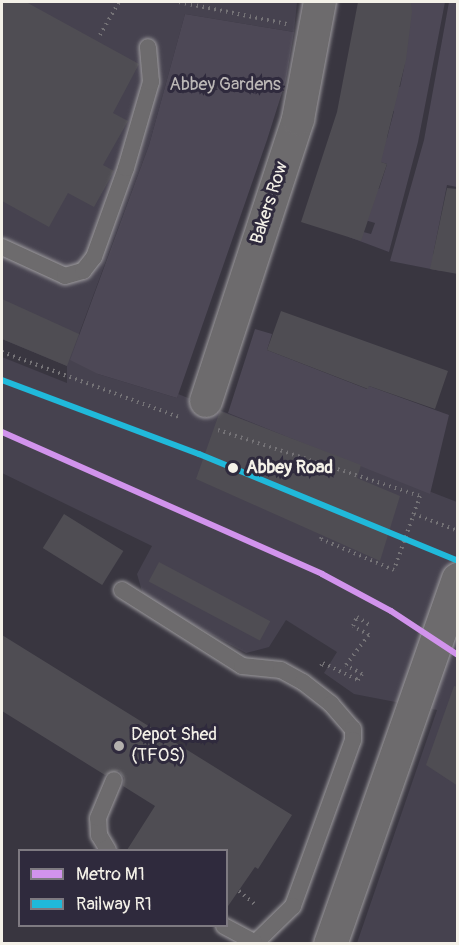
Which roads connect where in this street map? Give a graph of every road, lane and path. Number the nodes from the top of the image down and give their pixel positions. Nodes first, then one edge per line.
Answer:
1 (119, 2) edge
2 (179, 2) edge
3 (318, 16) edge
4 (100, 35) dead end
5 (148, 47) dead end
6 (2, 247) edge
7 (2, 352) edge
8 (202, 413) junction
9 (414, 514) junction
10 (456, 530) dead end
11 (322, 536) dead end
12 (458, 579) edge
13 (122, 590) dead end
14 (370, 625) dead end
15 (344, 671) dead end
16 (114, 780) dead end
17 (107, 849) edge
18 (238, 891) dead end
19 (256, 902) dead end
20 (226, 927) edge
21 (254, 943) edge
22 (330, 944) edge

1 - 4 path
2 - 3 path
3 - 8 street, Bakers Row
5 - 6 lane
7 - 8 path
8 - 9 path
9 - 10 path
9 - 11 path
12 - 22 street
13 - 21 lane
14 - 15 path
16 - 17 lane
18 - 19 path
20 - 21 lane

